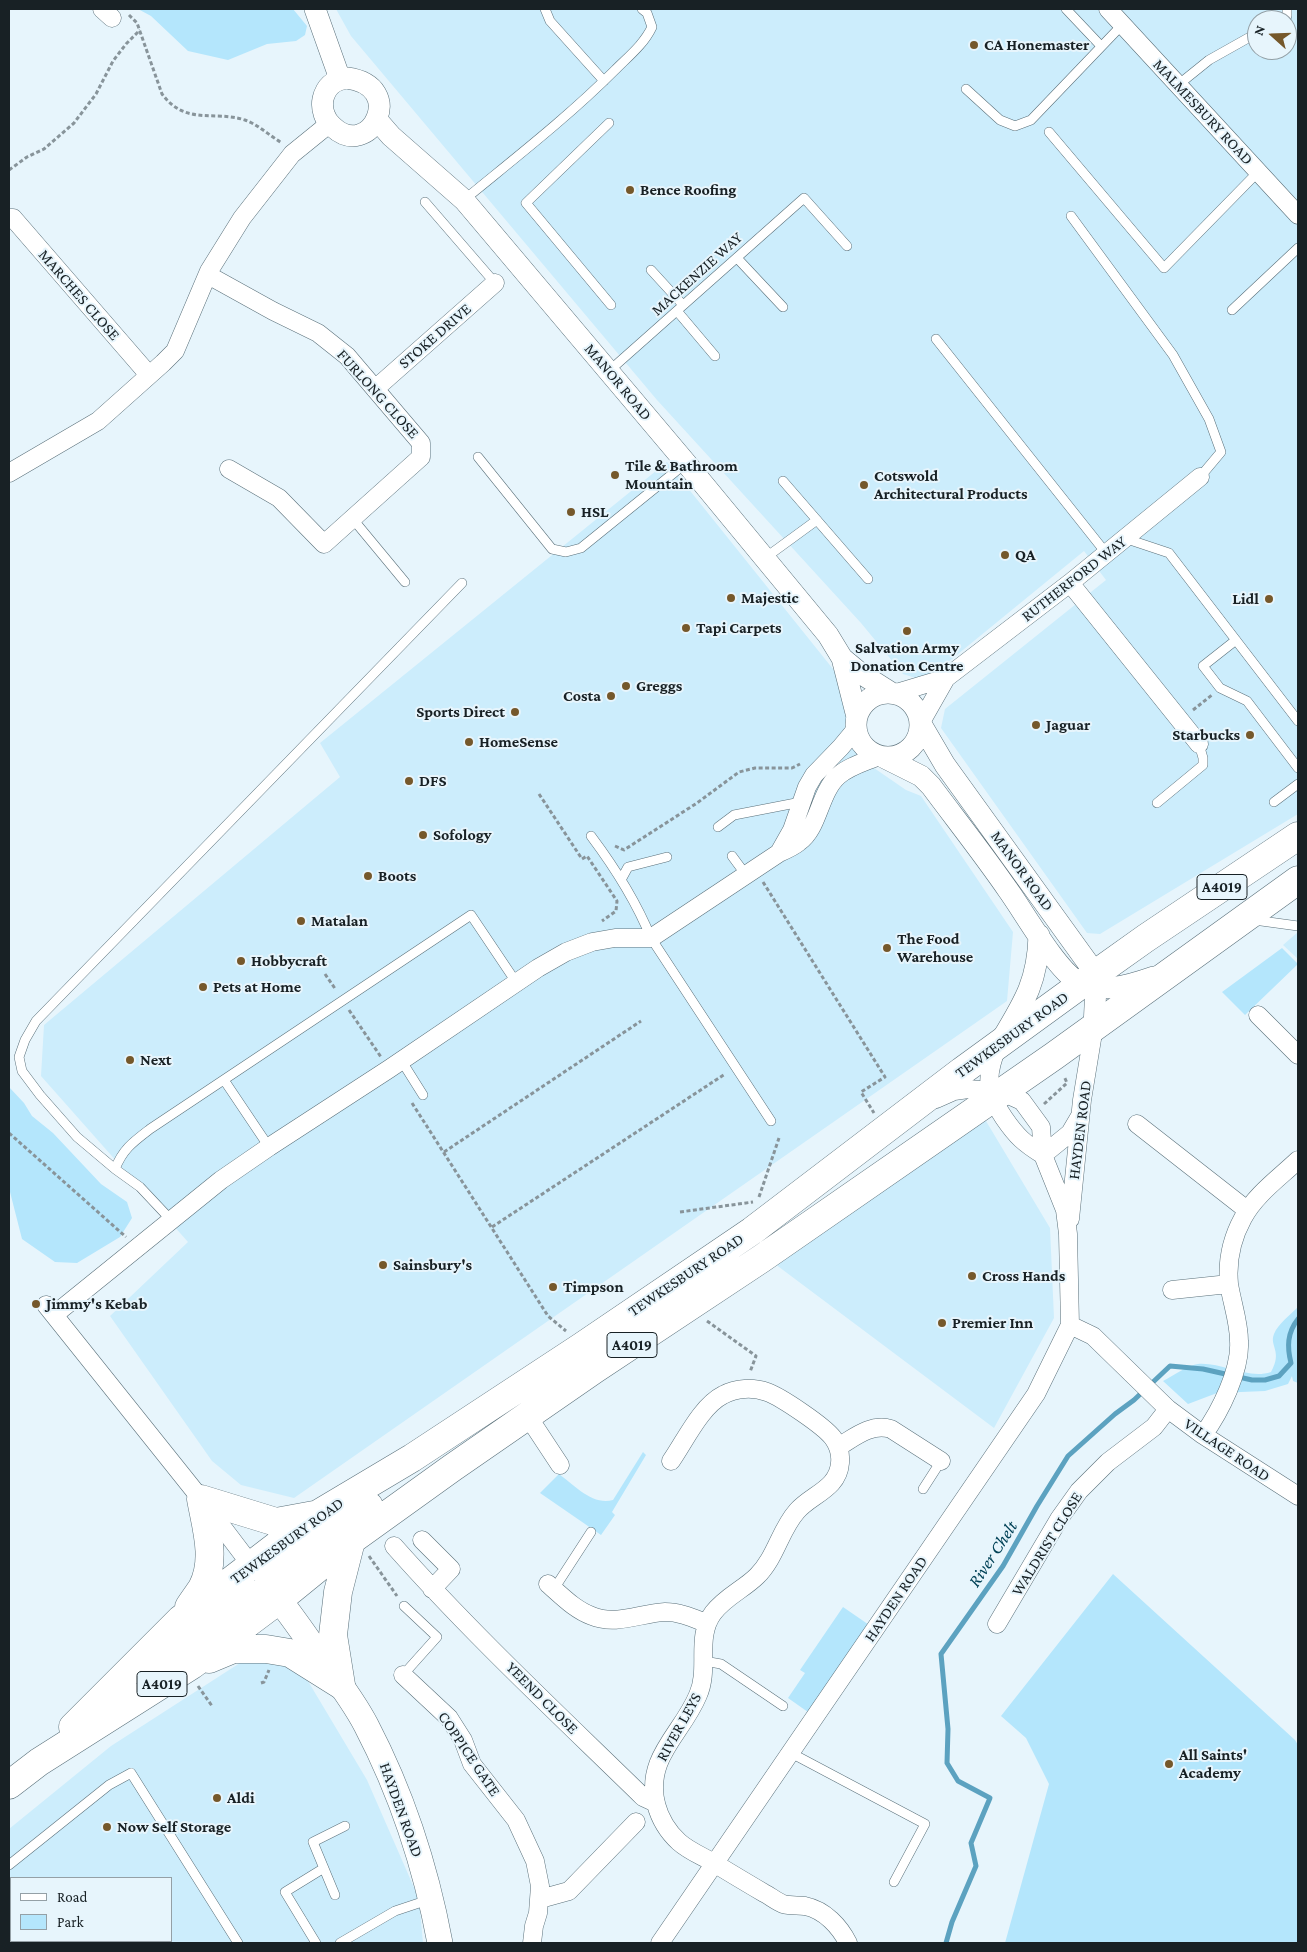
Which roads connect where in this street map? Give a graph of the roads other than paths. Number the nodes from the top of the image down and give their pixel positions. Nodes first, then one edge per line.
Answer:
1 (315, 9) edge
2 (545, 9) edge
3 (642, 9) edge
4 (1066, 9) edge
5 (1108, 9) edge
6 (1122, 24) junction
7 (1247, 40) edge
8 (1101, 46) junction
9 (340, 79) junction
10 (604, 81) junction
11 (1178, 85) junction
12 (966, 89) dead end
13 (378, 120) junction
14 (609, 123) dead end
15 (329, 124) junction
16 (1049, 132) dead end
17 (1258, 172) junction
18 (464, 200) junction
19 (425, 202) dead end
20 (1298, 215) edge
21 (1071, 216) dead end
22 (9, 218) edge
23 (847, 246) dead end
24 (1298, 248) edge
25 (737, 258) junction
26 (651, 270) dead end
27 (208, 275) junction
28 (495, 283) joint
29 (611, 305) dead end
30 (783, 307) dead end
31 (680, 308) junction
32 (1232, 310) dead end
33 (936, 339) dead end
34 (714, 356) dead end
35 (609, 371) junction
36 (148, 375) junction
37 (375, 389) junction
38 (478, 457) dead end
39 (686, 462) junction
40 (230, 469) dead end
41 (9, 473) edge
42 (1200, 477) joint
43 (783, 480) dead end
44 (352, 518) junction
45 (817, 520) junction
46 (1124, 538) junction
47 (1106, 553) junction
48 (765, 559) junction
49 (868, 579) dead end
50 (405, 582) dead end
51 (462, 583) dead end
52 (1070, 583) junction
53 (1236, 640) junction
54 (842, 658) junction
55 (946, 678) junction
56 (893, 693) junction
57 (1298, 721) edge
58 (856, 723) junction
59 (921, 723) junction
60 (1199, 744) joint
61 (881, 757) junction
62 (1298, 768) edge
63 (1298, 784) edge
64 (801, 802) junction
65 (1274, 802) dead end
66 (1157, 803) dead end
67 (718, 827) dead end
68 (591, 836) dead end
69 (1298, 836) edge
70 (779, 853) junction
71 (732, 856) dead end
72 (667, 857) dead end
73 (751, 872) junction
74 (622, 878) junction
75 (1298, 880) edge
76 (1244, 919) junction
77 (1298, 926) edge
78 (1039, 935) junction
79 (651, 938) junction
80 (1173, 970) junction
81 (516, 982) junction
82 (1091, 982) junction
83 (1258, 1015) dead end
84 (1094, 1027) junction
85 (999, 1044) junction
86 (1298, 1055) edge
87 (395, 1064) junction
88 (224, 1080) junction
89 (995, 1093) junction
90 (423, 1095) dead end
91 (910, 1110) junction
92 (1082, 1113) junction
93 (771, 1121) dead end
94 (1137, 1124) dead end
95 (269, 1147) junction
96 (1043, 1155) junction
97 (1298, 1160) edge
98 (115, 1169) junction
99 (1248, 1210) junction
100 (170, 1220) junction
101 (1068, 1234) junction
102 (1229, 1284) junction
103 (1172, 1290) dead end
104 (1070, 1324) junction
105 (1163, 1405) junction
106 (527, 1415) junction
107 (1203, 1435) junction
108 (838, 1448) junction
109 (671, 1461) dead end
110 (942, 1461) joint
111 (560, 1465) dead end
112 (452, 1468) junction
113 (923, 1489) dead end
114 (1298, 1496) edge
115 (201, 1499) junction
116 (318, 1514) junction
117 (591, 1532) dead end
118 (353, 1539) junction
119 (422, 1540) dead end
120 (394, 1546) dead end
121 (252, 1566) junction
122 (551, 1587) joint
123 (432, 1589) junction
124 (280, 1599) junction
125 (404, 1606) road end
126 (181, 1619) junction
127 (706, 1623) junction
128 (997, 1624) dead end
129 (704, 1660) junction
130 (192, 1665) junction
131 (403, 1675) joint
132 (341, 1685) junction
133 (107, 1693) junction
134 (783, 1706) dead end
135 (791, 1752) junction
136 (39, 1762) junction
137 (9, 1785) edge
138 (656, 1803) junction
139 (636, 1822) dead end
140 (345, 1826) dead end
141 (714, 1863) junction
142 (9, 1865) edge
143 (324, 1868) junction
144 (894, 1882) dead end
145 (335, 1895) dead end
146 (431, 1899) junction
147 (540, 1899) junction
148 (238, 1943) edge
149 (316, 1943) edge
150 (340, 1943) edge
151 (440, 1943) edge
152 (532, 1943) edge
153 (660, 1943) edge
154 (848, 1943) edge

1 - 9 street
2 - 10 lane
3 - 10 lane
4 - 8 lane
5 - 6 street, MALMESBURY ROAD
6 - 8 lane
6 - 11 street, MALMESBURY ROAD
7 - 11 lane
8 - 12 lane
9 - 13 street
9 - 15 street
10 - 18 lane
11 - 17 street, MALMESBURY ROAD
13 - 15 street
13 - 18 street, MANOR ROAD
14 - 29 lane
15 - 27 street
16 - 17 lane
17 - 20 street, MALMESBURY ROAD
18 - 35 street, MANOR ROAD
19 - 28 lane
21 - 42 lane
22 - 36 street, MARCHES CLOSE
23 - 25 lane, MACKENZIE WAY
24 - 32 lane
25 - 30 lane
25 - 31 lane, MACKENZIE WAY
26 - 31 lane
27 - 36 street
27 - 37 street, FURLONG CLOSE
28 - 37 street, STOKE DRIVE
31 - 34 lane
31 - 35 lane, MACKENZIE WAY
33 - 47 lane
35 - 39 street, MANOR ROAD
36 - 41 street
37 - 44 street, FURLONG CLOSE
38 - 39 lane
39 - 48 street, MANOR ROAD
40 - 44 street, FURLONG CLOSE
42 - 46 street, RUTHERFORD WAY
43 - 45 lane
44 - 50 lane
45 - 48 lane
45 - 49 lane
46 - 47 street, RUTHERFORD WAY
46 - 53 lane
47 - 52 street, RUTHERFORD WAY
48 - 54 street, MANOR ROAD
51 - 98 lane
52 - 55 street, RUTHERFORD WAY
52 - 60 street
53 - 57 lane
53 - 62 lane
54 - 56 street, MANOR ROAD
54 - 58 street, MANOR ROAD
55 - 56 street, RUTHERFORD WAY
55 - 59 street, RUTHERFORD WAY
56 - 58 street
56 - 59 street
58 - 61 street
58 - 64 street
59 - 61 street
59 - 82 street, MANOR ROAD
60 - 66 lane
61 - 70 street
61 - 78 street, MANOR ROAD
63 - 65 lane
64 - 67 lane
64 - 70 street
68 - 74 lane
69 - 82 highway, TEWKESBURY ROAD / A4019
70 - 73 street
71 - 73 lane
72 - 74 lane
73 - 79 street
74 - 79 lane
75 - 76 highway, TEWKESBURY ROAD / A4019
76 - 77 lane
76 - 80 highway, TEWKESBURY ROAD / A4019
78 - 82 street, MANOR ROAD
78 - 85 street
79 - 81 street
79 - 93 lane
80 - 82 street
80 - 84 highway, TEWKESBURY ROAD / A4019
81 - 87 street
81 - 88 lane
82 - 84 street
82 - 85 highway, TEWKESBURY ROAD / A4019
83 - 86 street
84 - 89 highway, TEWKESBURY ROAD / A4019
84 - 92 street, HAYDEN ROAD
85 - 89 street
85 - 91 highway, TEWKESBURY ROAD / A4019
87 - 90 lane
87 - 95 street
88 - 95 lane
88 - 98 lane
89 - 91 street, HAYDEN ROAD
89 - 96 street, HAYDEN ROAD
89 - 96 street, HAYDEN ROAD
89 - 106 highway, TEWKESBURY ROAD / A4019
91 - 116 highway, TEWKESBURY ROAD / A4019
92 - 96 street
92 - 101 street, HAYDEN ROAD
94 - 99 street
95 - 100 street
96 - 101 street, HAYDEN ROAD
97 - 99 street
98 - 100 lane
99 - 102 street
100 - 115 street
101 - 104 street, HAYDEN ROAD
102 - 103 street
102 - 107 street
104 - 105 street, VILLAGE ROAD
104 - 135 street, HAYDEN ROAD
105 - 107 street, VILLAGE ROAD
105 - 128 street, WALDRIST CLOSE
106 - 111 street
106 - 112 highway, TEWKESBURY ROAD / A4019
107 - 114 street, VILLAGE ROAD
108 - 109 street
108 - 110 street
108 - 127 street, RIVER LEYS
110 - 113 lane
112 - 118 highway, TEWKESBURY ROAD / A4019
112 - 121 highway
115 - 116 highway
115 - 121 street
115 - 126 highway
116 - 121 highway, TEWKESBURY ROAD / A4019
117 - 122 lane
118 - 124 highway, TEWKESBURY ROAD / A4019
118 - 132 highway
119 - 123 street
120 - 123 street, YEEND CLOSE
121 - 124 main road, HAYDEN ROAD
121 - 126 highway, TEWKESBURY ROAD / A4019
122 - 127 street
123 - 138 street, YEEND CLOSE
124 - 130 highway, TEWKESBURY ROAD / A4019
124 - 132 main road, HAYDEN ROAD
124 - 133 highway
125 - 131 lane
126 - 133 highway, TEWKESBURY ROAD / A4019
127 - 129 street, RIVER LEYS
129 - 134 lane
129 - 138 street, RIVER LEYS
130 - 132 highway
130 - 136 highway, TEWKESBURY ROAD / A4019
131 - 147 street, COPPICE GATE
132 - 146 main road, HAYDEN ROAD
133 - 136 highway, TEWKESBURY ROAD / A4019
135 - 141 street, HAYDEN ROAD
135 - 144 lane
136 - 137 highway, TEWKESBURY ROAD / A4019
138 - 141 street, RIVER LEYS
139 - 147 street
140 - 143 lane
141 - 153 street, HAYDEN ROAD
141 - 154 street, RIVER LEYS
142 - 148 lane
143 - 145 lane
143 - 149 lane
146 - 150 lane
146 - 151 main road, HAYDEN ROAD
147 - 152 street, COPPICE GATE

